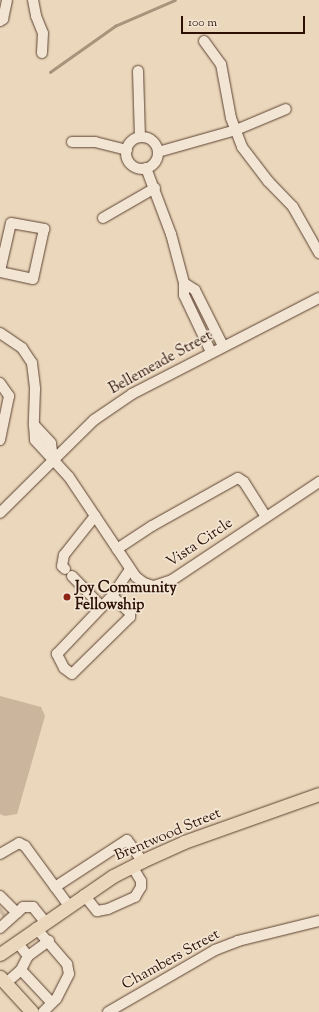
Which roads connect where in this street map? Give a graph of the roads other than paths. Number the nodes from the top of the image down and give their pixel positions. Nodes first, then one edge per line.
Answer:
1 (7, 0) edge
2 (33, 0) edge
3 (0, 21) edge
4 (204, 41) dead end
5 (42, 54) dead end
6 (138, 71) dead end
7 (286, 109) dead end
8 (236, 130) junction
9 (140, 137) junction
10 (72, 142) dead end
11 (127, 150) junction
12 (158, 152) junction
13 (146, 168) junction
14 (155, 188) junction
15 (103, 218) dead end
16 (319, 253) edge
17 (0, 272) edge
18 (184, 283) junction
19 (319, 298) edge
20 (202, 306) junction
21 (192, 311) junction
22 (0, 333) edge
23 (223, 346) junction
24 (211, 352) junction
25 (0, 383) edge
26 (0, 440) edge
27 (53, 458) junction
28 (319, 482) edge
29 (0, 513) edge
30 (96, 516) junction
31 (266, 517) junction
32 (117, 550) junction
33 (130, 569) junction
34 (112, 596) junction
35 (102, 607) junction
36 (319, 794) edge
37 (0, 854) edge
38 (137, 863) junction
39 (55, 887) junction
40 (84, 895) junction
41 (0, 896) edge
42 (69, 906) junction
43 (17, 913) junction
44 (319, 921) edge
45 (41, 925) junction
46 (0, 928) edge
47 (49, 941) junction
48 (18, 942) junction
49 (0, 954) edge
50 (28, 956) junction
51 (21, 970) junction
52 (3, 980) edge
53 (52, 1003) junction
54 (32, 1012) edge
55 (43, 1012) edge
56 (108, 1012) edge

1 - 3 street
2 - 5 street
4 - 8 street
6 - 9 street
7 - 8 street
8 - 12 street
8 - 16 street
9 - 11 street
9 - 12 street
10 - 11 street
11 - 13 street
12 - 13 street
13 - 14 street
14 - 15 street
14 - 18 street
17 - 17 street
18 - 20 street
18 - 21 street
19 - 23 street, Bellemeade Street
20 - 21 street
20 - 23 street
21 - 24 street
22 - 27 street
23 - 24 street, Bellemeade Street
24 - 27 street, Bellemeade Street
25 - 26 street
27 - 29 street, Bellemeade Street
27 - 30 street, Vista Circle
28 - 31 street, Vista Circle
30 - 32 street, Vista Circle
30 - 35 street
31 - 32 street
31 - 33 street, Vista Circle
32 - 33 street, Vista Circle
33 - 34 street
34 - 35 street
34 - 35 street
36 - 38 main road, Brentwood Street
37 - 39 street
38 - 39 street
38 - 40 main road, Brentwood Street
38 - 40 street
39 - 42 street
40 - 42 main road, Brentwood Street
41 - 43 street
42 - 45 main road, Brentwood Street
43 - 45 street
43 - 46 street
44 - 56 street, Chambers Street
45 - 47 street
45 - 48 main road, Brentwood Street
47 - 50 street
47 - 53 street
48 - 49 main road, Brentwood Street
48 - 50 street
50 - 51 street
51 - 52 street
51 - 53 street
52 - 54 main road
53 - 55 street

